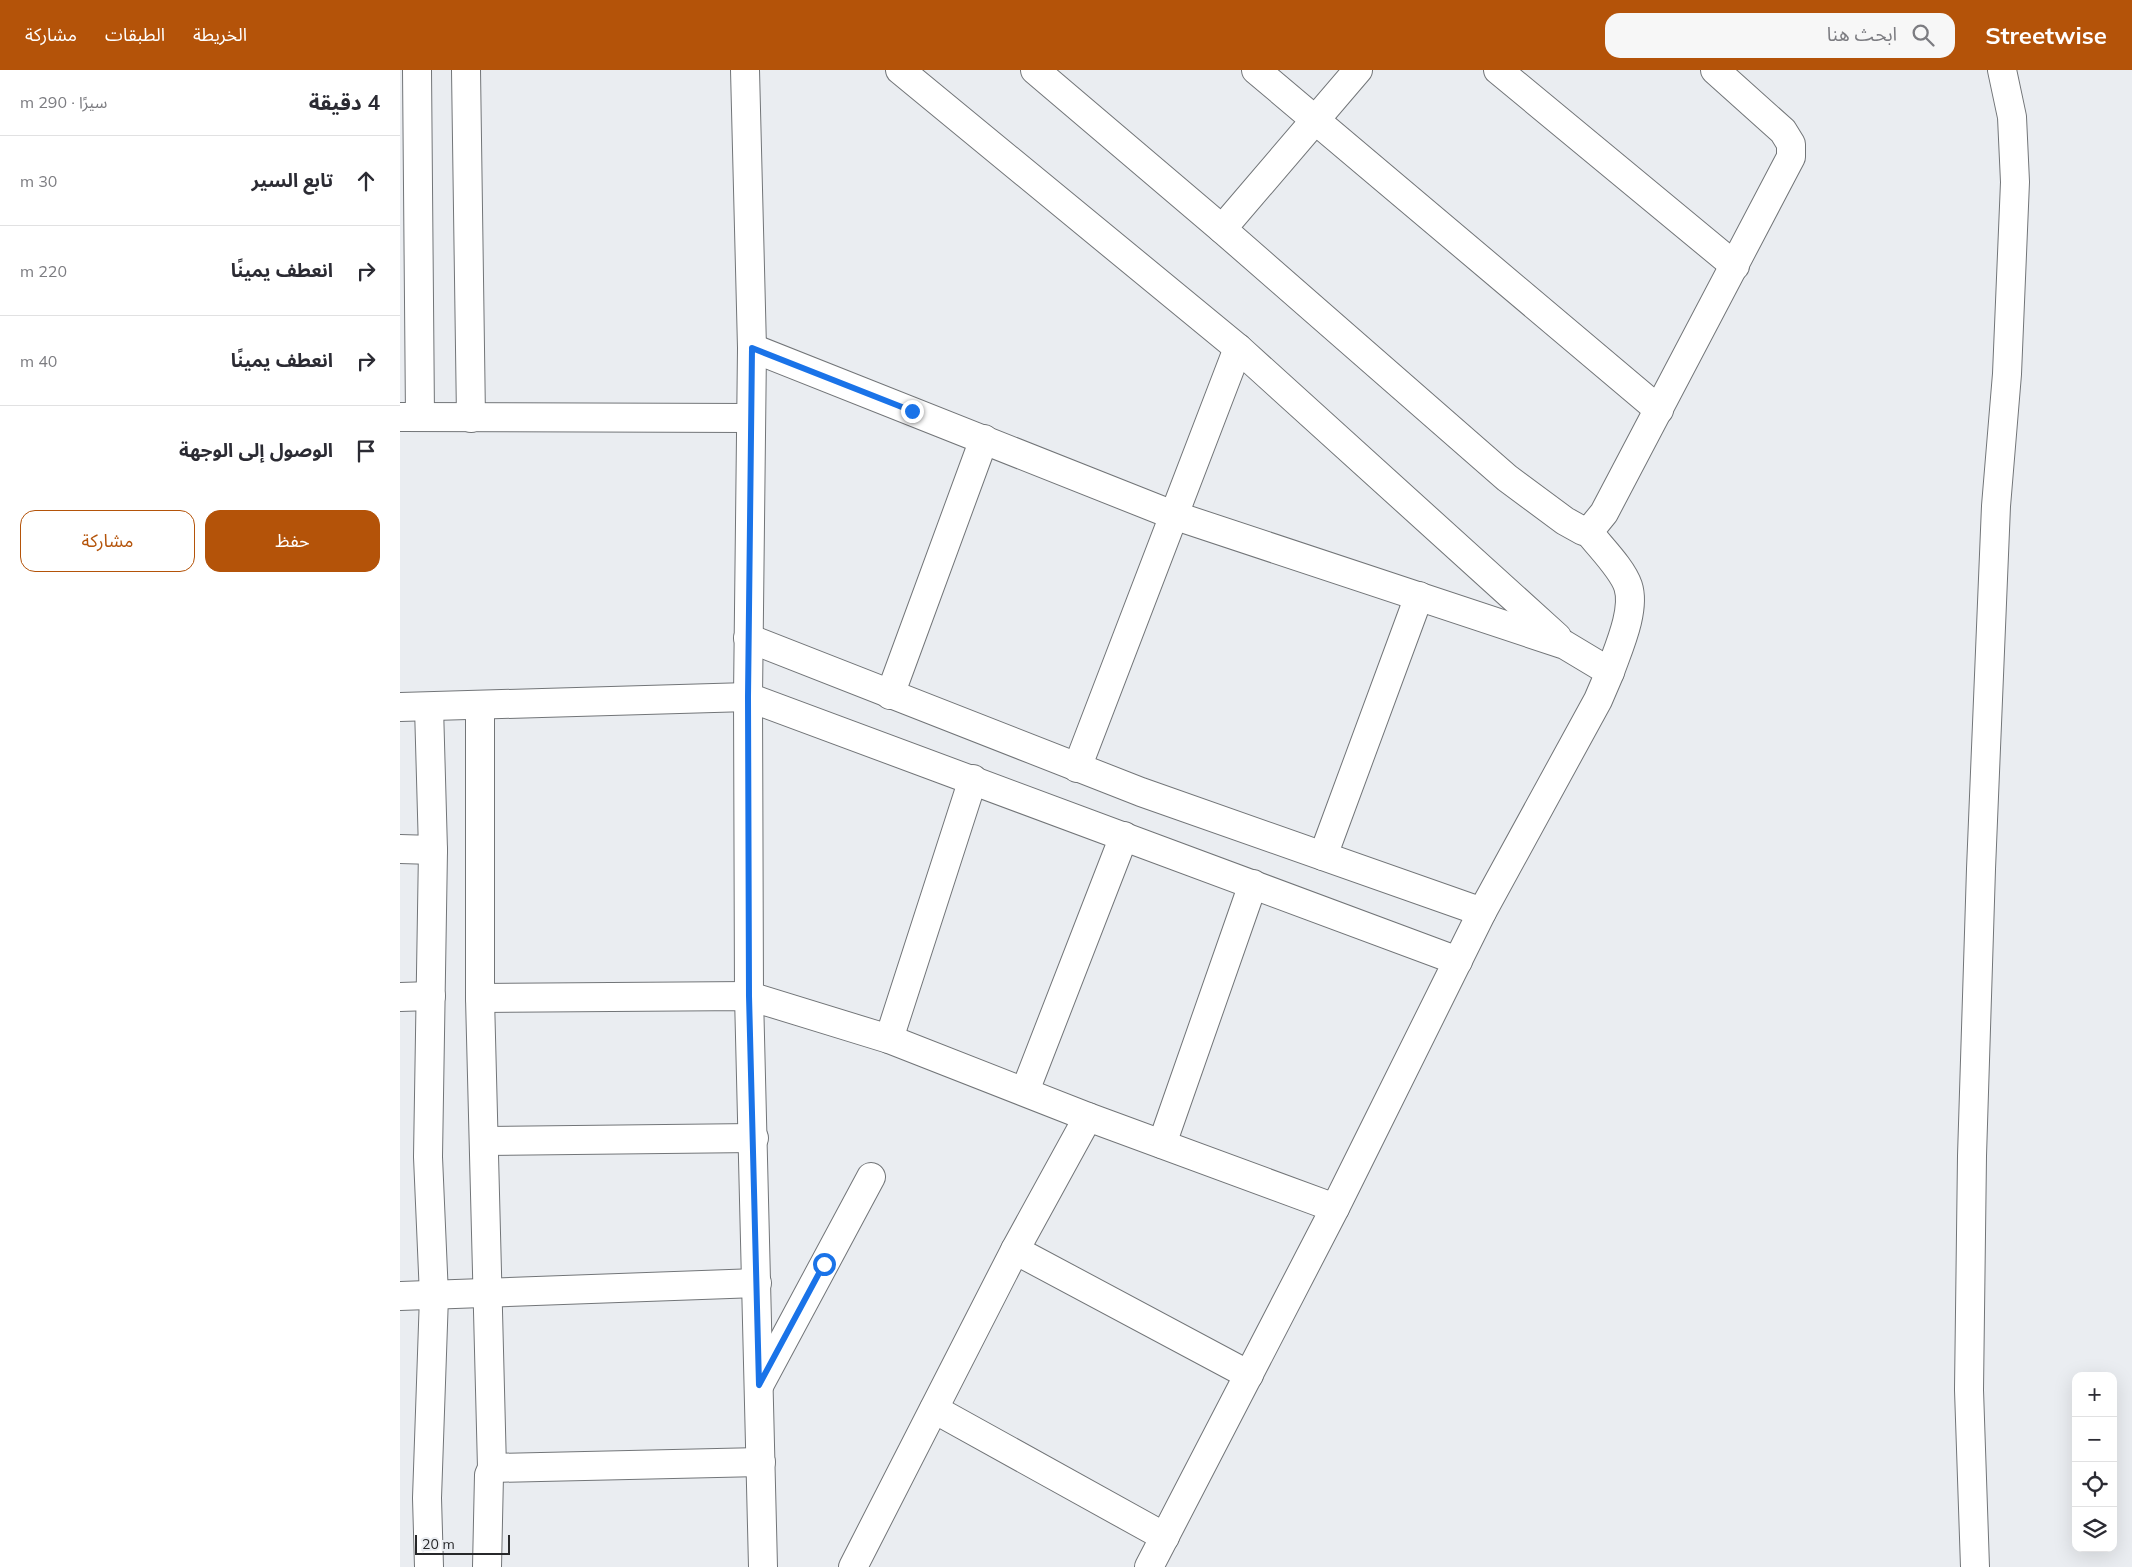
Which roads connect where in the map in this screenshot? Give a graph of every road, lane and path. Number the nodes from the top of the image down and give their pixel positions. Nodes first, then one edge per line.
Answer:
1 (417, 70) edge
2 (466, 70) edge
3 (745, 70) edge
4 (900, 70) edge
5 (1035, 70) edge
6 (1256, 70) edge
7 (1358, 70) edge
8 (1498, 70) edge
9 (1715, 70) edge
10 (2002, 70) edge
11 (1315, 119) junction
12 (1222, 229) junction
13 (1735, 266) junction
14 (752, 348) junction
15 (1238, 348) junction
16 (1659, 410) junction
17 (410, 417) edge
18 (471, 418) junction
19 (751, 418) junction
20 (984, 439) junction
21 (1173, 515) junction
22 (1587, 530) junction
23 (1419, 596) junction
24 (748, 638) junction
25 (1565, 645) junction
26 (1610, 672) junction
27 (890, 695) junction
28 (748, 697) junction
29 (480, 706) junction
30 (400, 707) edge
31 (428, 707) junction
32 (1077, 768) junction
33 (973, 779) junction
34 (1124, 836) junction
35 (400, 849) edge
36 (433, 850) junction
37 (1322, 856) junction
38 (1253, 884) junction
39 (1482, 912) junction
40 (1458, 961) junction
41 (431, 996) junction
42 (749, 996) junction
43 (400, 997) edge
44 (480, 998) junction
45 (889, 1039) junction
46 (1025, 1090) junction
47 (1088, 1117) junction
48 (754, 1138) junction
49 (484, 1141) junction
50 (1162, 1144) junction
51 (871, 1177) dead end
52 (1335, 1208) junction
53 (1015, 1250) junction
54 (757, 1284) junction
55 (489, 1293) junction
56 (400, 1296) edge
57 (434, 1296) junction
58 (1249, 1375) junction
59 (759, 1385) junction
60 (934, 1409) junction
61 (761, 1462) junction
62 (492, 1468) junction
63 (1165, 1537) junction
64 (428, 1567) edge
65 (487, 1567) edge
66 (763, 1567) edge
67 (853, 1567) edge
68 (1149, 1567) edge
69 (1976, 1567) edge

1 - 17 street
2 - 18 street
3 - 14 street
4 - 15 street
5 - 12 street
6 - 11 street
7 - 11 street
8 - 13 street
9 - 13 street
10 - 69 street
11 - 12 street
11 - 16 street
12 - 22 street
13 - 16 street
14 - 19 street
14 - 20 street
15 - 21 street
15 - 25 street
16 - 22 street
17 - 18 street
18 - 19 street
19 - 24 street
20 - 21 street
20 - 27 street
21 - 23 street
21 - 32 street
22 - 26 street
23 - 25 street
23 - 37 street
24 - 27 street
24 - 28 street
25 - 26 street
26 - 39 street
27 - 32 street
28 - 29 street
28 - 33 street
28 - 42 street
29 - 31 street
29 - 44 street
30 - 31 street
31 - 36 street
32 - 37 street
33 - 34 street
33 - 45 street
34 - 38 street
34 - 46 street
35 - 36 street
36 - 41 street
37 - 39 street
38 - 40 street
38 - 50 street
39 - 40 street
40 - 52 street
41 - 43 street
41 - 57 street
42 - 44 street
42 - 45 street
42 - 48 street
44 - 49 street
45 - 46 street
46 - 47 street
47 - 50 street
47 - 53 street
48 - 49 street
48 - 54 street
49 - 55 street
50 - 52 street
51 - 59 street
52 - 58 street
53 - 58 street
53 - 60 street
54 - 55 street
54 - 59 street
55 - 57 street
55 - 62 street
56 - 57 street
57 - 64 street
58 - 63 street
59 - 61 street
60 - 63 street
60 - 67 street
61 - 62 street
61 - 66 street
62 - 65 street
63 - 68 street

